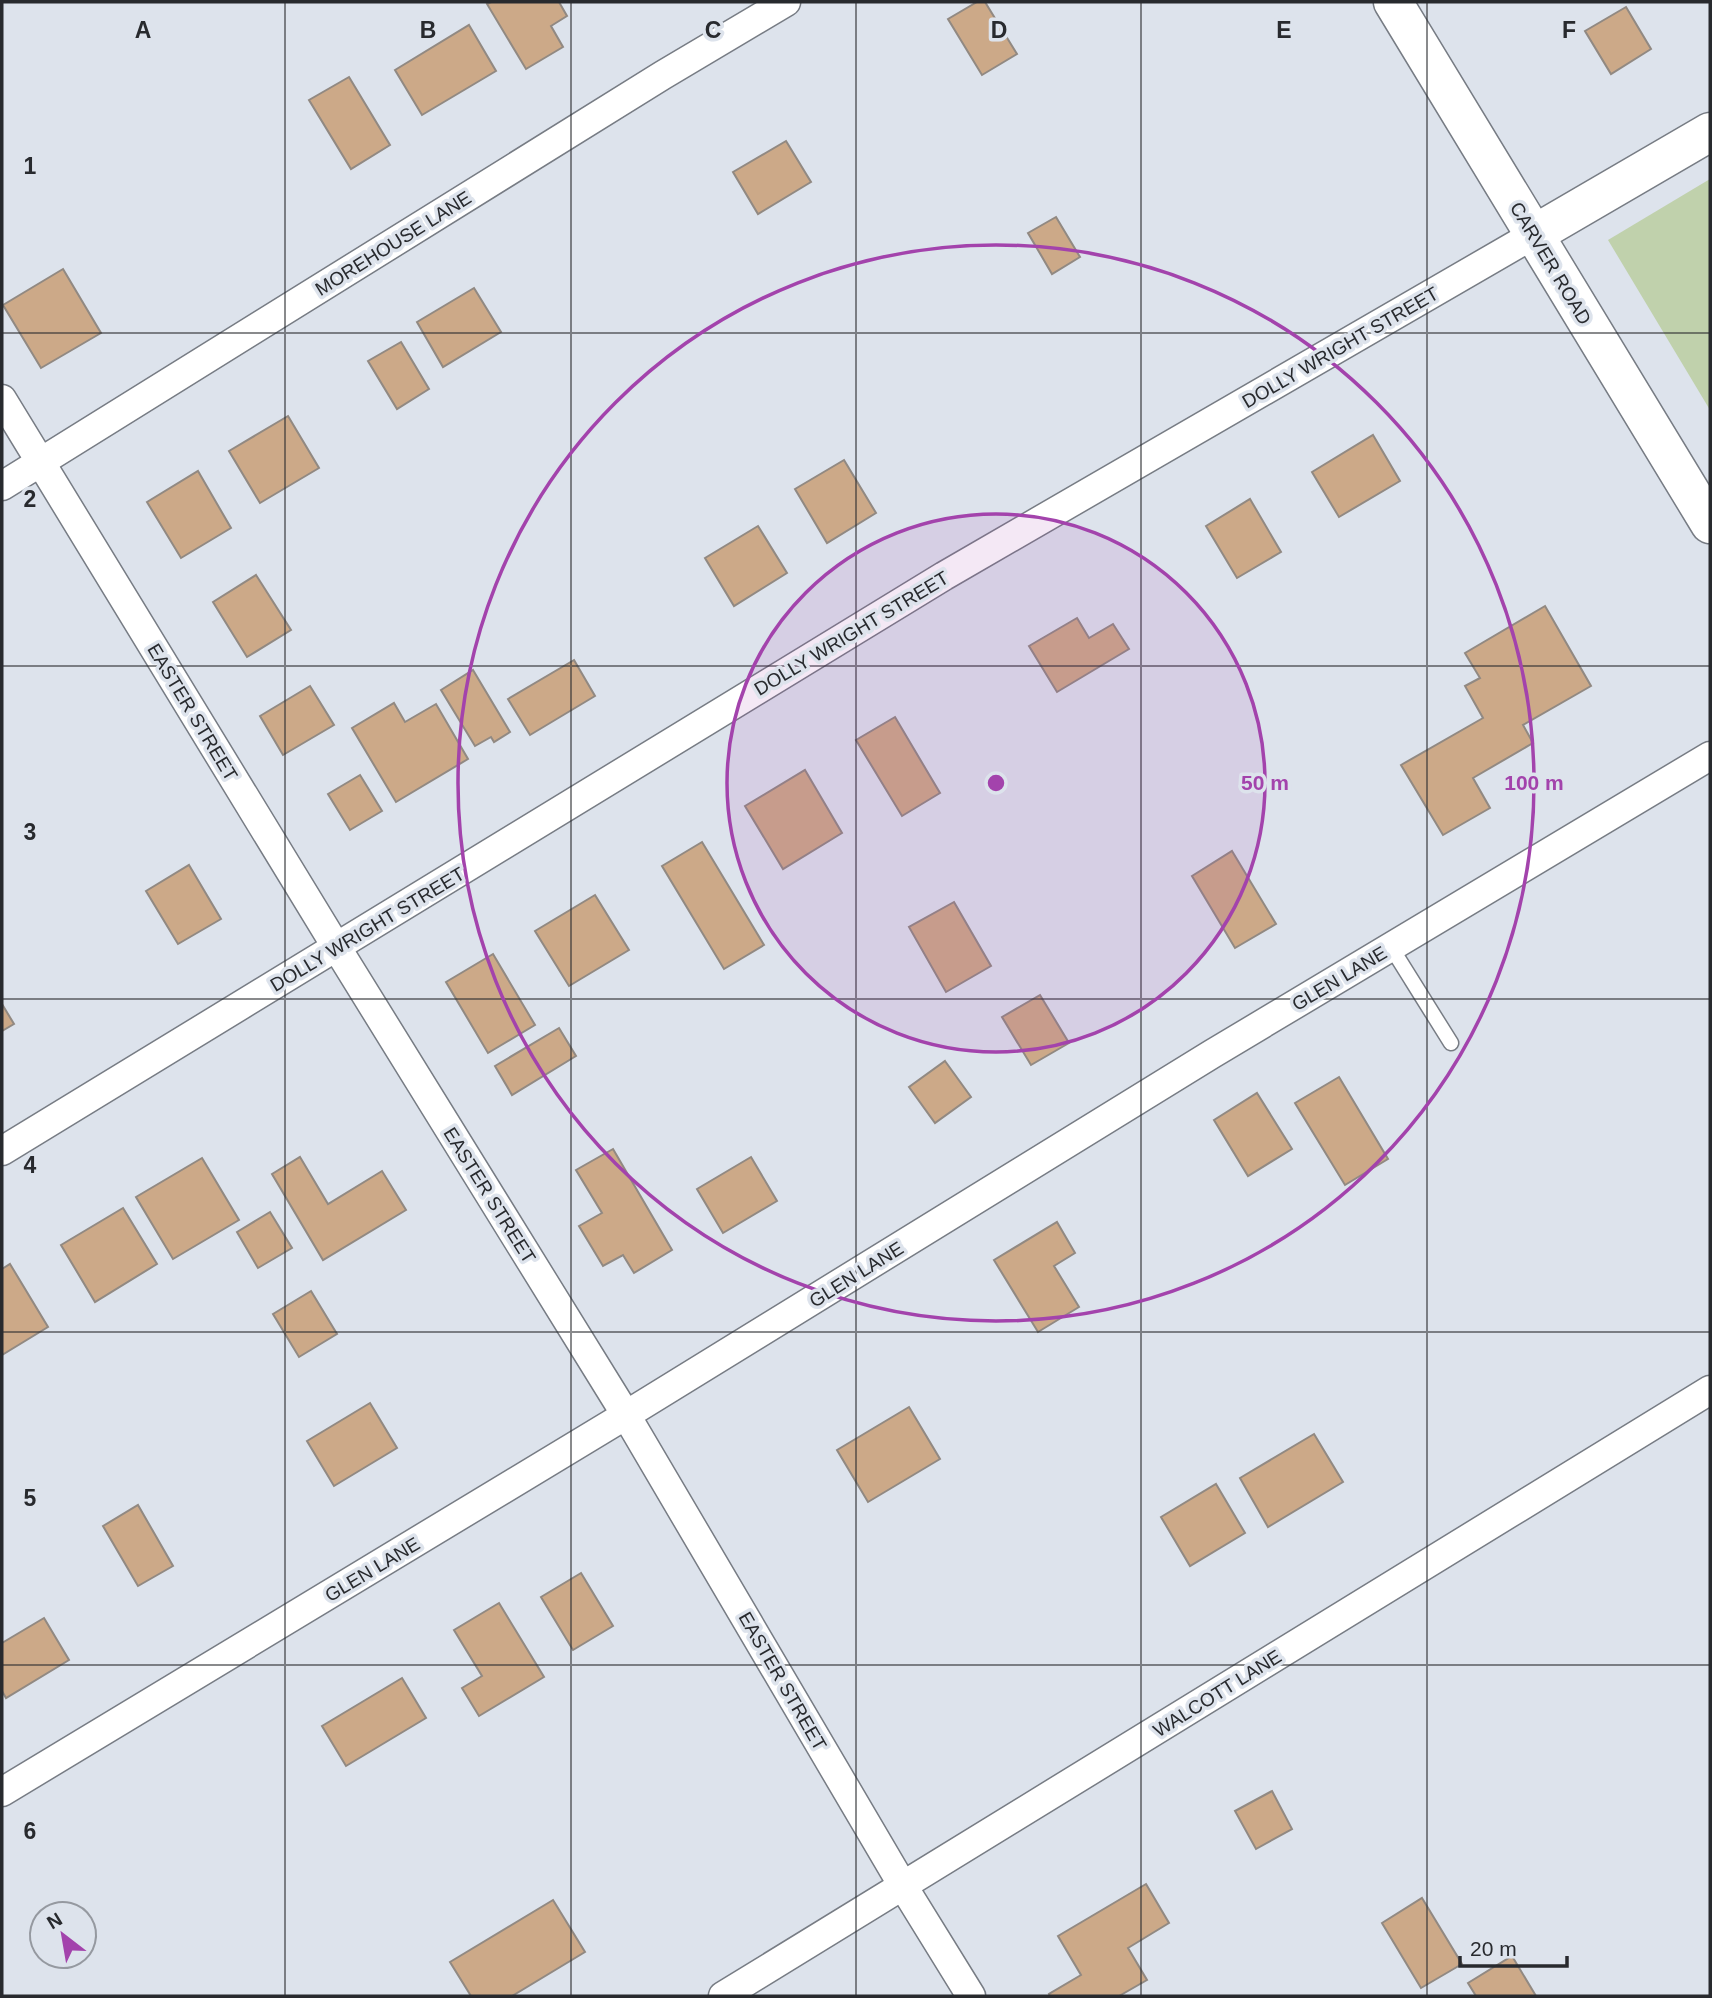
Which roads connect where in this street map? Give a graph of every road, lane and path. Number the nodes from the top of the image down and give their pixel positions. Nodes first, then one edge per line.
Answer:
1 (786, 2) edge
2 (1393, 2) edge
3 (1710, 132) edge
4 (1533, 235) junction
5 (2, 399) edge
6 (41, 462) junction
7 (2, 486) edge
8 (1710, 524) edge
9 (1710, 756) edge
10 (1391, 947) junction
11 (337, 948) junction
12 (1451, 1043) dead end
13 (2, 1151) edge
14 (1710, 1390) edge
15 (626, 1415) junction
16 (2, 1792) edge
17 (903, 1886) junction
18 (723, 1996) edge
19 (971, 1996) edge

1 - 6 street, MOREHOUSE LANE
2 - 4 street, CARVER ROAD
3 - 4 street, DOLLY WRIGHT STREET
4 - 8 street, CARVER ROAD
4 - 11 street, DOLLY WRIGHT STREET
5 - 6 street, EASTER STREET
6 - 7 street, MOREHOUSE LANE
6 - 11 street, EASTER STREET
9 - 10 street, GLEN LANE
10 - 12 lane
10 - 15 street, GLEN LANE
11 - 13 street, DOLLY WRIGHT STREET
11 - 15 street, EASTER STREET
14 - 17 street, WALCOTT LANE
15 - 16 street, GLEN LANE
15 - 17 street, EASTER STREET
17 - 18 street, WALCOTT LANE
17 - 19 street, EASTER STREET

